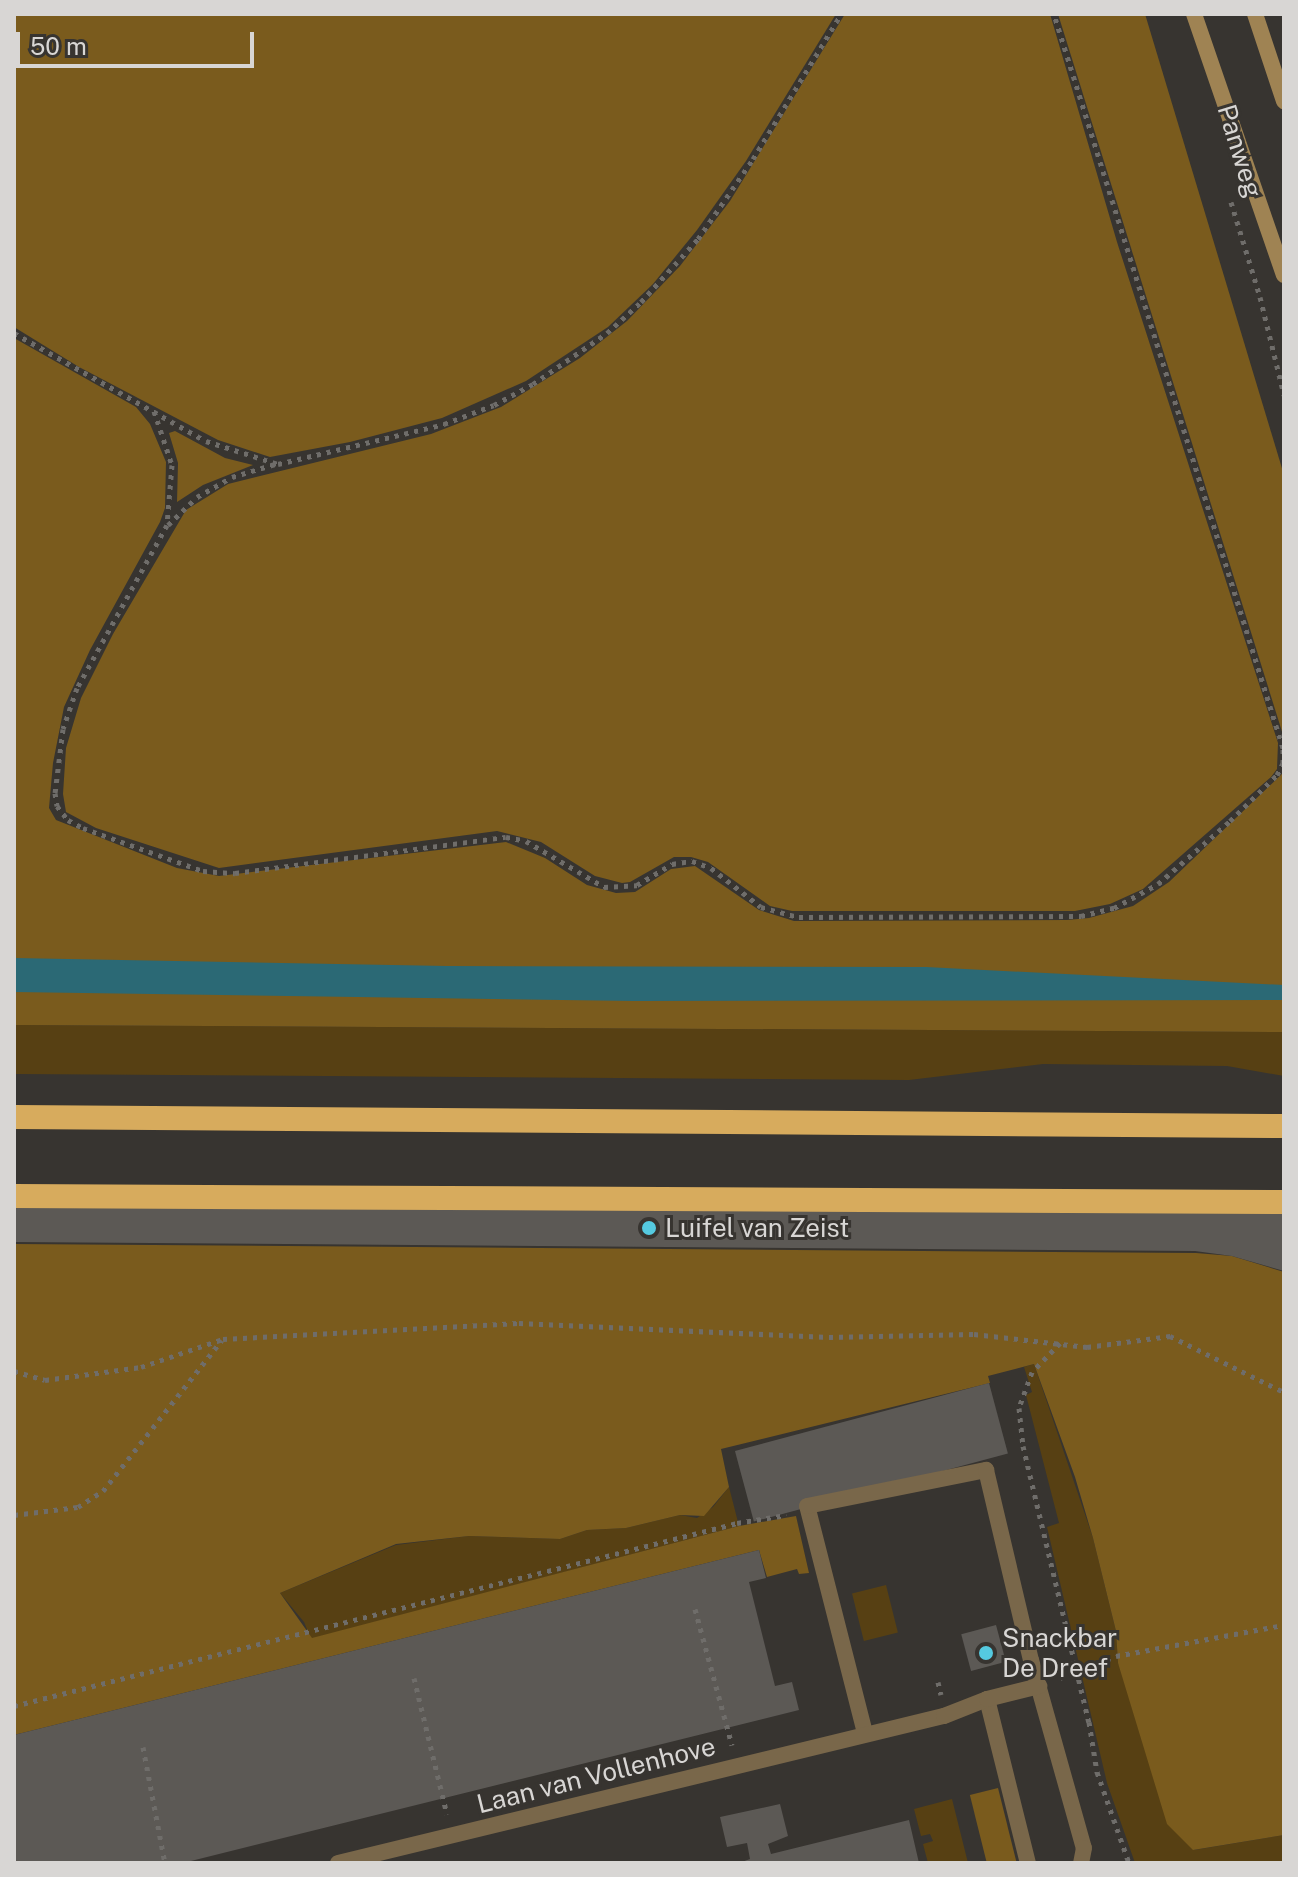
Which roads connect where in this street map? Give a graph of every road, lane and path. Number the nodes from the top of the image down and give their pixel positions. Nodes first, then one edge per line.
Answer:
1 (841, 14) edge
2 (1054, 14) edge
3 (1194, 14) edge
4 (1255, 14) edge
5 (1284, 101) edge
6 (1228, 193) dead end
7 (1284, 275) edge
8 (14, 333) edge
9 (1280, 365) edge
10 (1284, 395) edge
11 (154, 411) junction
12 (278, 464) junction
13 (167, 525) junction
14 (14, 1117) edge
15 (1284, 1126) edge
16 (14, 1196) edge
17 (1284, 1202) edge
18 (223, 1339) junction
19 (1060, 1343) junction
20 (14, 1371) edge
21 (1284, 1392) edge
22 (808, 1509) junction
23 (14, 1515) edge
24 (695, 1609) dead end
25 (1284, 1625) edge
26 (1077, 1671) junction
27 (414, 1678) dead end
28 (1039, 1686) junction
29 (987, 1699) junction
30 (14, 1706) edge
31 (727, 1725) dead end
32 (865, 1733) junction
33 (143, 1747) dead end
34 (443, 1797) dead end
35 (165, 1863) edge
36 (338, 1863) edge
37 (1028, 1863) edge
38 (1081, 1863) edge
39 (1129, 1863) edge

1 - 12 path
2 - 13 path
3 - 7 main road, Panweg
4 - 5 main road
6 - 9 path, Panweg
8 - 11 path
9 - 10 path, Panweg
11 - 12 path
11 - 13 path
12 - 13 path
14 - 15 highway
16 - 17 highway
18 - 19 path
18 - 20 path
18 - 23 path
19 - 21 path
19 - 26 path
22 - 28 street
22 - 30 path
22 - 32 street
24 - 31 path
25 - 26 path
26 - 28 path
26 - 39 path
27 - 34 path
28 - 29 street, Laan van Vollenhove
28 - 38 street
29 - 32 street, Laan van Vollenhove
29 - 37 street
32 - 36 street, Laan van Vollenhove
33 - 35 path

